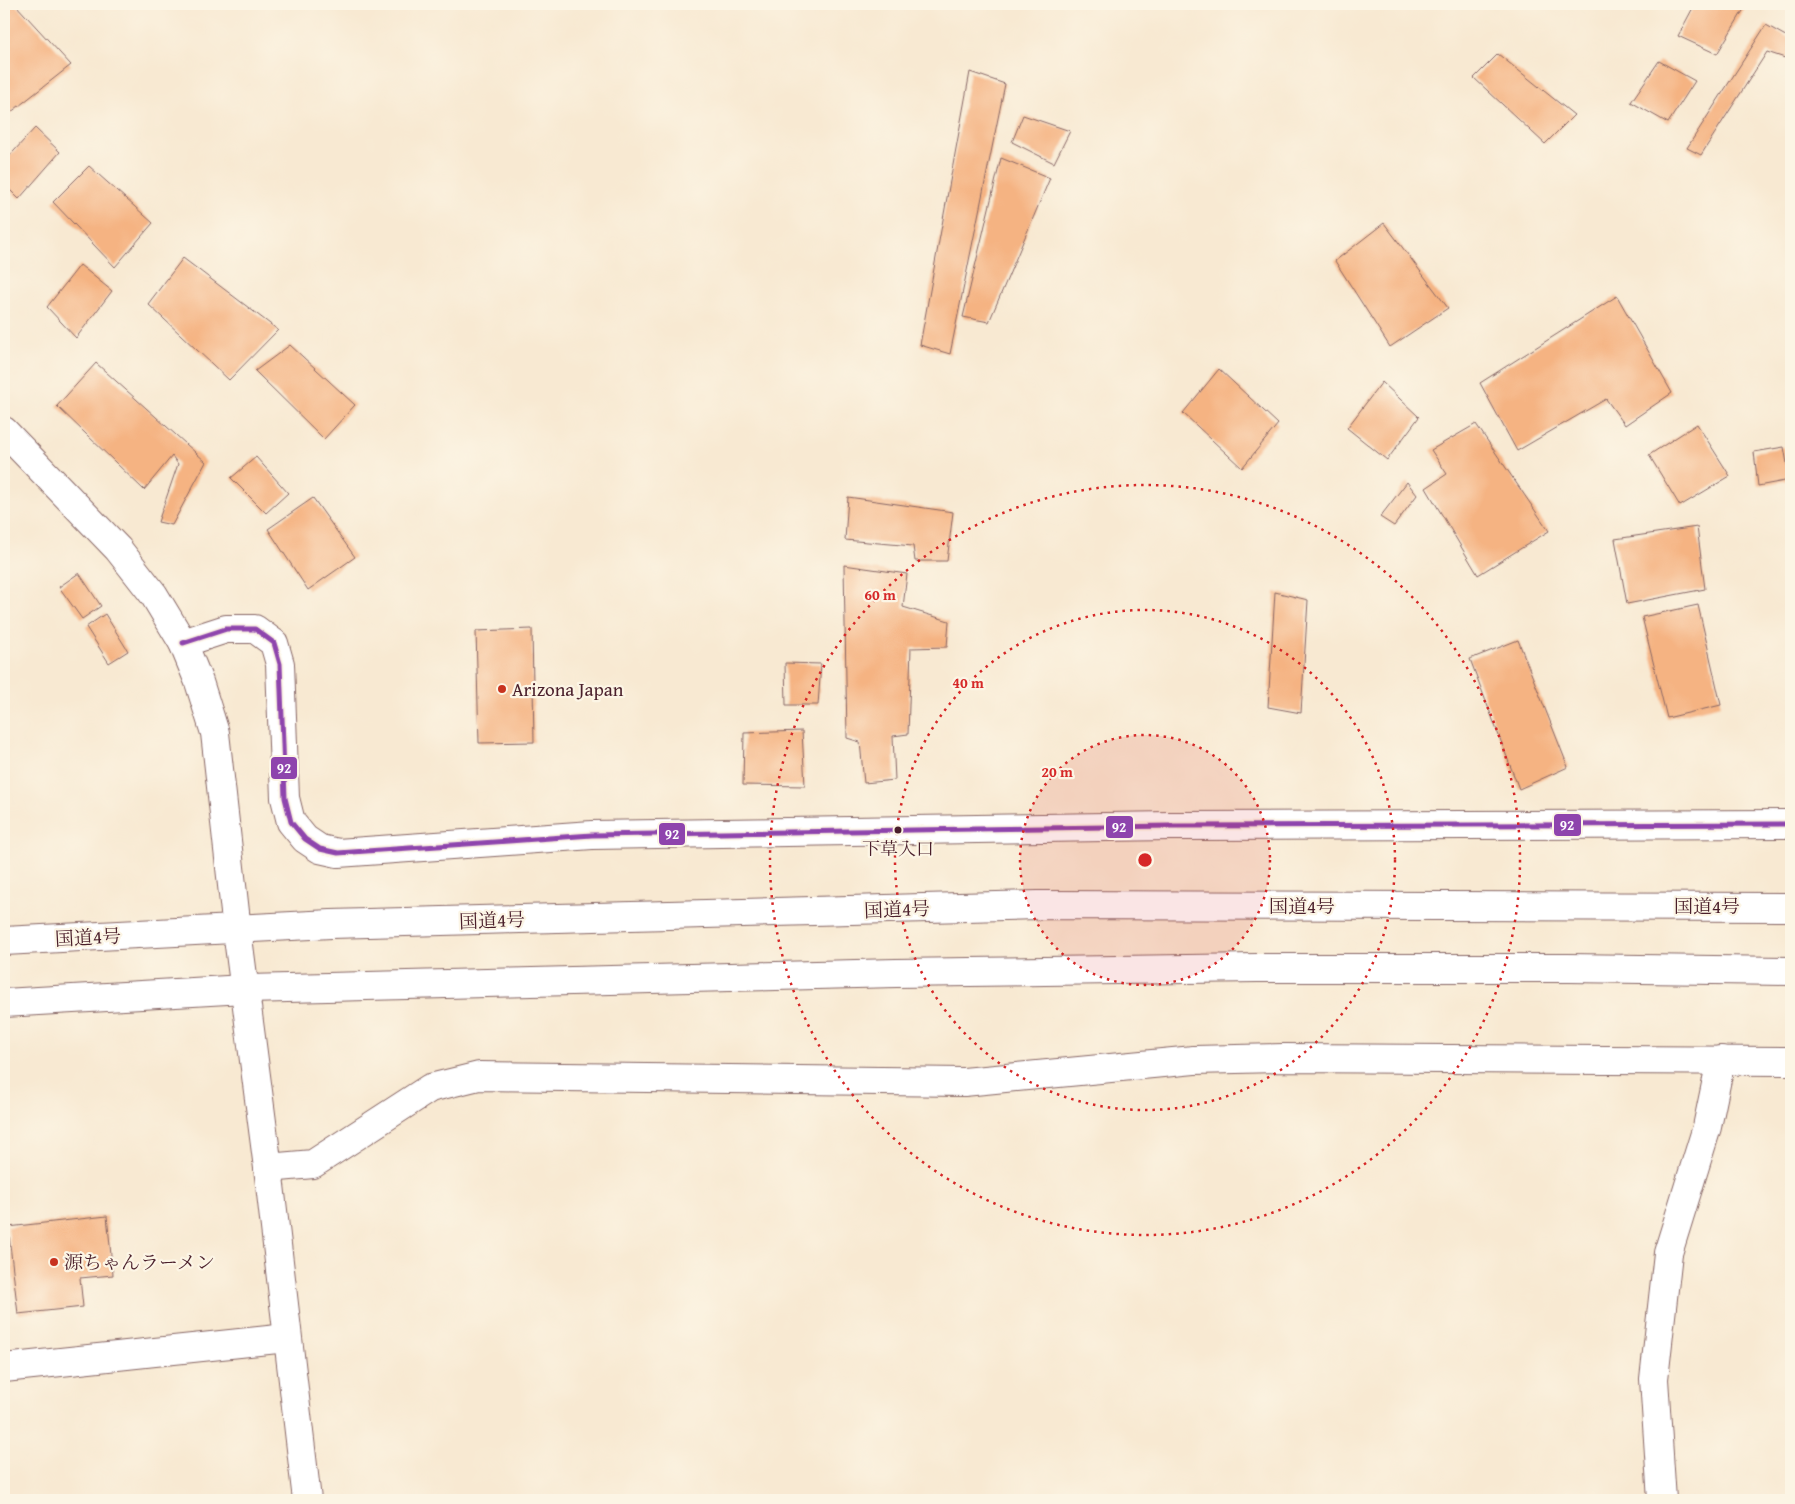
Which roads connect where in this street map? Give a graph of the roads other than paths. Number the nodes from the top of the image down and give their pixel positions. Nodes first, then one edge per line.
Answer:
1 (4, 431) edge
2 (183, 643) junction
3 (1791, 824) edge
4 (1791, 907) edge
5 (237, 930) junction
6 (4, 941) edge
7 (1791, 971) edge
8 (244, 989) junction
9 (4, 1003) edge
10 (1721, 1060) junction
11 (1791, 1061) edge
12 (268, 1168) junction
13 (288, 1338) junction
14 (4, 1368) edge
15 (307, 1500) edge
16 (1662, 1500) edge

1 - 2 main road
2 - 3 main road
2 - 5 main road
4 - 5 main road, 国道4号
5 - 6 main road, 国道4号
5 - 8 main road
7 - 8 main road
8 - 9 main road
8 - 12 main road
10 - 11 main road
10 - 12 main road
10 - 16 main road
12 - 13 main road
13 - 14 main road
13 - 15 main road

